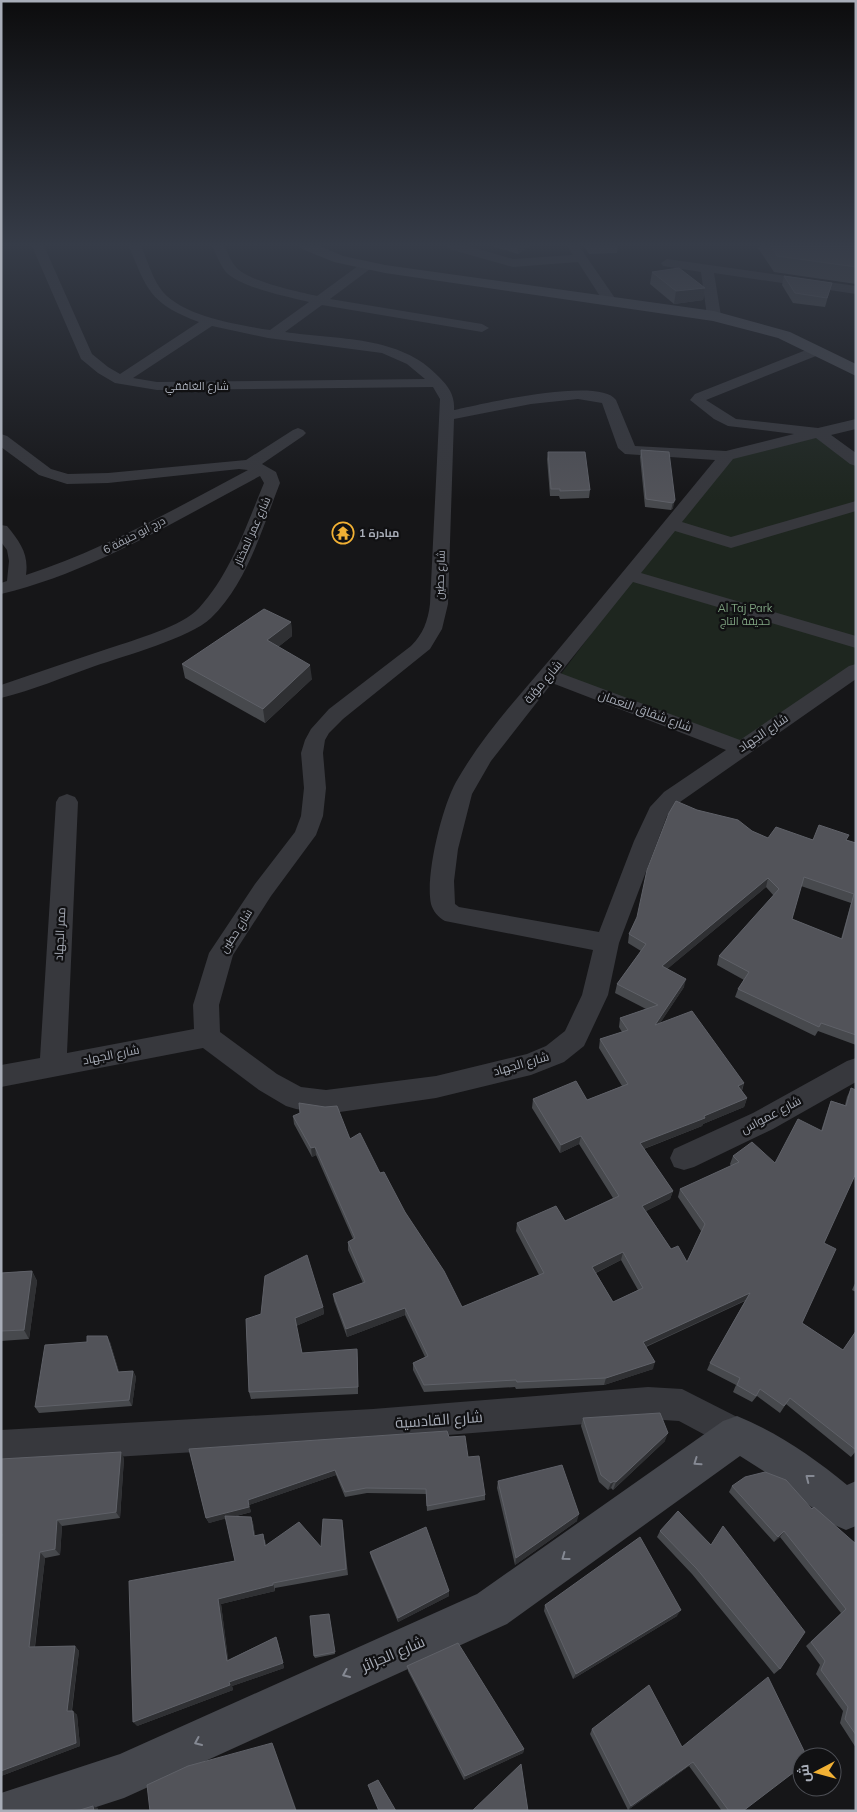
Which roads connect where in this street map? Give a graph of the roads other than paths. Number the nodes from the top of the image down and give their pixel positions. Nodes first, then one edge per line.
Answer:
1 (75, 331) edge
2 (195, 331) edge
3 (255, 331) edge
4 (279, 331) edge
5 (768, 331) edge
6 (274, 334) junction
7 (816, 351) junction
8 (856, 371) edge
9 (120, 380) junction
10 (437, 382) junction
11 (448, 416) junction
12 (856, 424) edge
13 (298, 433) dead end
14 (821, 433) junction
15 (856, 438) edge
16 (5, 447) edge
17 (727, 456) junction
18 (856, 461) edge
19 (256, 466) junction
20 (856, 506) edge
21 (672, 524) junction
22 (1, 530) edge
23 (629, 575) junction
24 (8, 587) edge
25 (856, 642) edge
26 (856, 670) edge
27 (548, 676) junction
28 (1, 692) edge
29 (741, 748) junction
30 (67, 802) dead end
31 (607, 943) junction
32 (207, 1037) junction
33 (53, 1066) junction
34 (856, 1069) edge
35 (1, 1076) edge
36 (684, 1158) dead end
37 (737, 1435) junction
38 (1, 1447) edge
39 (852, 1512) edge
40 (14, 1811) edge

1 - 9 street, شارع الغافقي
2 - 9 street
3 - 6 street, شارع حطين
4 - 6 street
5 - 7 street
6 - 10 street, شارع حطين
7 - 8 street
7 - 14 street
9 - 10 street, شارع الغافقي
10 - 11 street, شارع حطين
11 - 17 street
11 - 32 street, شارع حطين
12 - 14 street
13 - 19 street, درج أبو حنيفة 6
14 - 15 street
14 - 17 street
14 - 18 street
16 - 19 street
17 - 21 street, شارع مؤتة
19 - 24 street, درج أبو حنيفة 6
19 - 28 street, شارع عمر المختار
20 - 21 street
21 - 23 street, شارع مؤتة
22 - 24 street
23 - 25 street
23 - 27 street, شارع مؤتة
26 - 29 street, شارع الجهاد
27 - 29 street, شارع شقاق النعمان
27 - 31 street, شارع مؤتة
29 - 31 street, شارع الجهاد
30 - 33 street, ممر الجهاد
31 - 32 street, شارع الجهاد
32 - 33 street, شارع الجهاد
33 - 35 street, شارع الجهاد
34 - 36 street, شارع عمواس
37 - 38 street, شارع القادسية
39 -> 37 street, شارع القادسية
37 -> 40 street, شارع الجزائر

